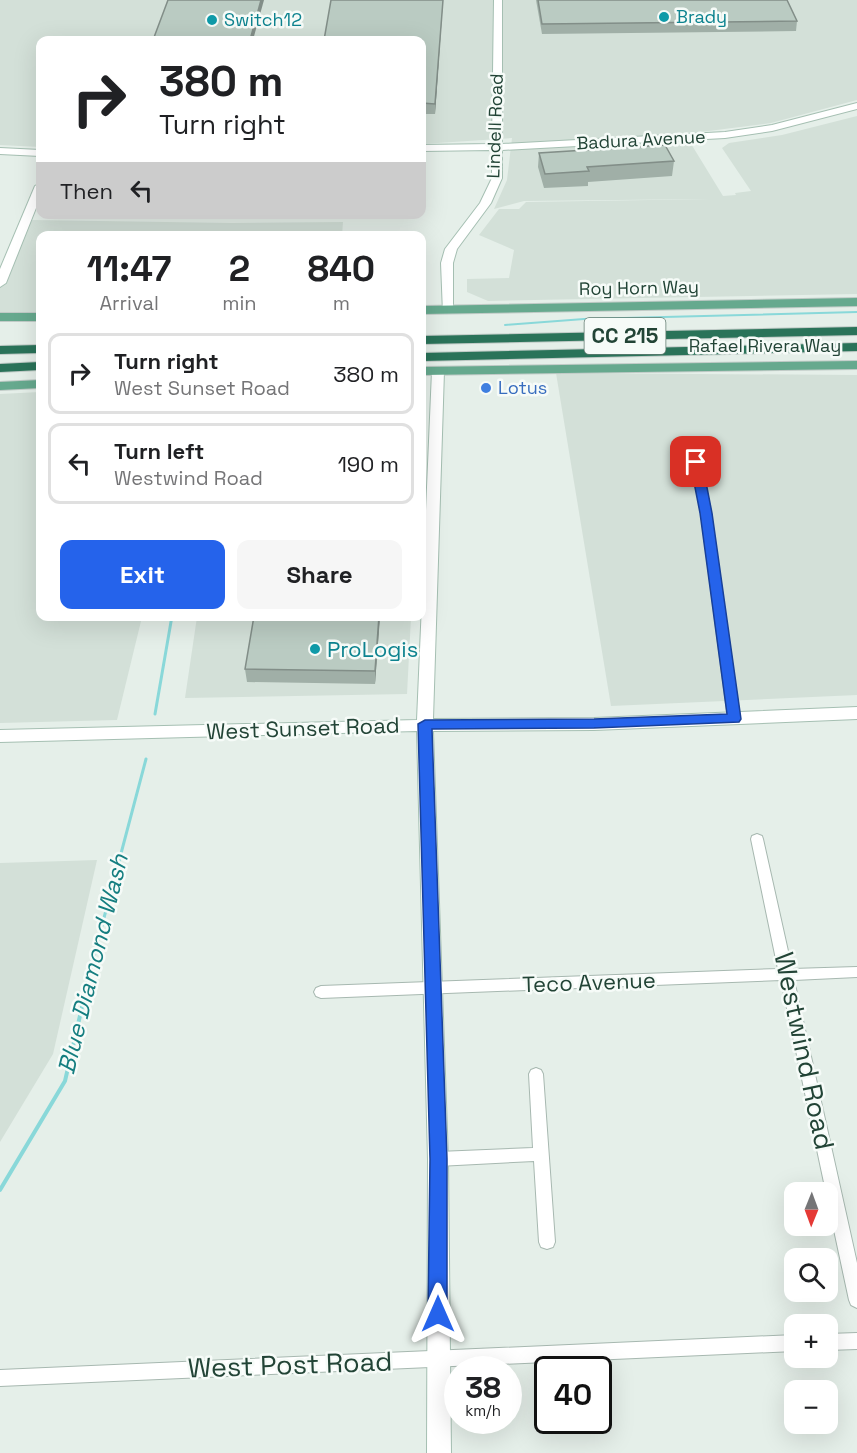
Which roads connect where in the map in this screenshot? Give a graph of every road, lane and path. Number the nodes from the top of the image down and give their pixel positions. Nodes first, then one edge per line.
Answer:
1 (498, 0) edge
2 (857, 106) edge
3 (497, 147) junction
4 (426, 148) edge
5 (0, 151) edge
6 (36, 153) edge
7 (36, 196) edge
8 (0, 283) edge
9 (857, 302) edge
10 (426, 310) edge
11 (447, 310) junction
12 (0, 317) edge
13 (36, 317) edge
14 (857, 329) edge
15 (0, 339) edge
16 (36, 340) edge
17 (426, 340) edge
18 (857, 347) edge
19 (36, 349) edge
20 (0, 350) edge
21 (632, 351) junction
22 (857, 355) edge
23 (426, 357) edge
24 (0, 363) edge
25 (36, 364) edge
26 (36, 364) edge
27 (857, 365) edge
28 (0, 368) edge
29 (430, 371) edge
30 (36, 384) edge
31 (0, 386) edge
32 (692, 442) dead end
33 (857, 713) edge
34 (734, 719) junction
35 (425, 724) junction
36 (0, 736) edge
37 (757, 838) dead end
38 (857, 972) edge
39 (788, 974) junction
40 (431, 988) junction
41 (321, 992) dead end
42 (536, 1074) dead end
43 (541, 1154) junction
44 (438, 1159) junction
45 (547, 1242) dead end
46 (857, 1300) edge
47 (857, 1341) edge
48 (838, 1342) edge
49 (784, 1343) edge
50 (438, 1359) junction
51 (0, 1378) edge
52 (439, 1453) edge

1 - 3 street, Lindell Road
2 - 3 street, Badura Avenue
3 - 4 street, Badura Avenue
3 - 11 street, Lindell Road
5 - 6 street
7 - 8 street
9 - 11 main road, Roy Horn Way
10 - 11 main road, Roy Horn Way
12 - 13 main road
14 - 17 highway, CC 215
15 - 16 highway
18 - 21 highway, CC 215
19 - 20 highway
21 - 22 highway
21 - 23 highway, CC 215
24 - 25 highway
26 - 28 highway
27 - 29 main road, Rafael Rivera Way
29 - 35 street
30 - 31 main road
32 - 34 street
33 - 34 street, West Sunset Road
34 - 35 street, West Sunset Road
35 - 36 street, West Sunset Road
35 - 40 street
37 - 39 street, Westwind Road
38 - 39 street, Teco Avenue
39 - 40 street, Teco Avenue
39 - 46 street, Westwind Road
40 - 41 street, Teco Avenue
40 - 44 street
42 - 43 street
43 - 44 street
43 - 45 street
44 - 50 street
47 - 48 street
49 - 50 street, West Post Road
50 - 51 street, West Post Road
50 - 52 street

